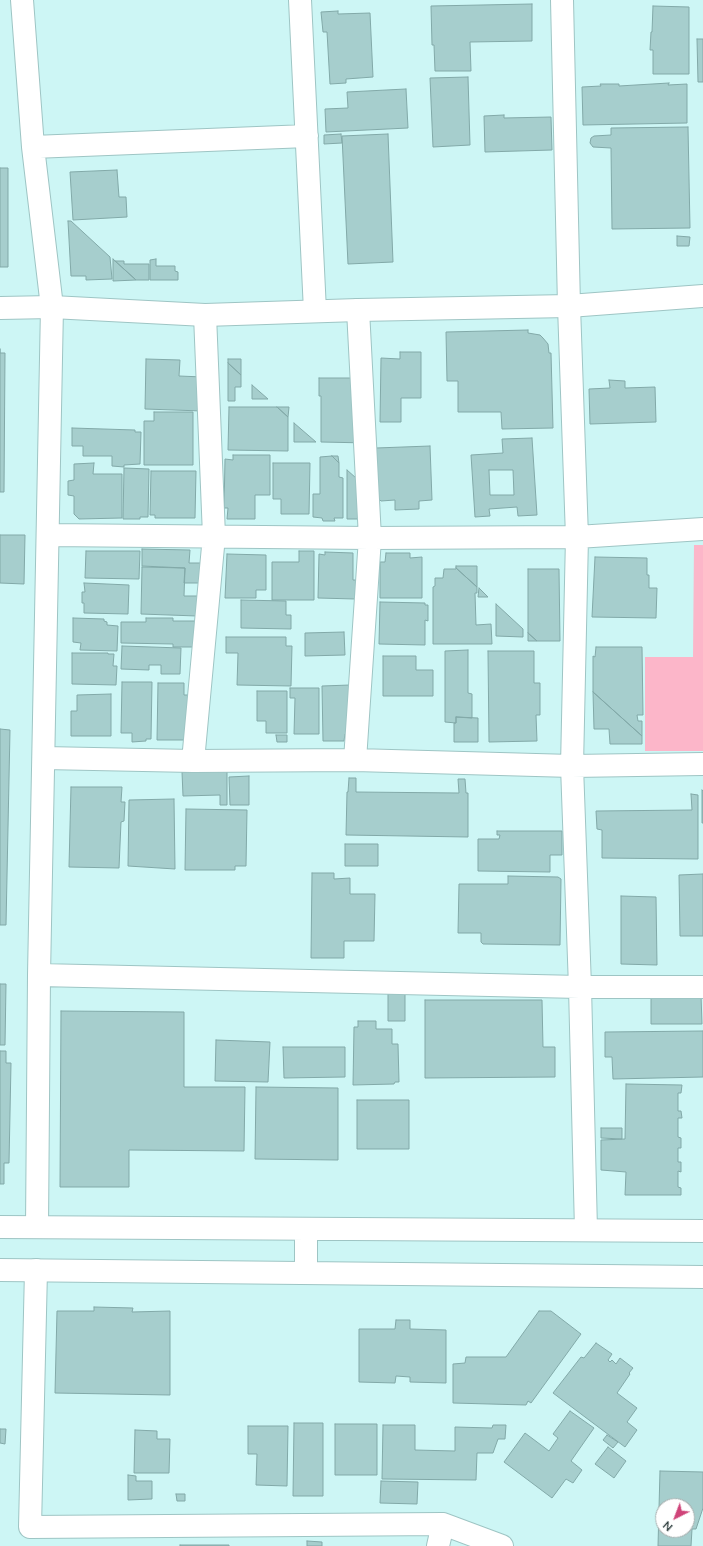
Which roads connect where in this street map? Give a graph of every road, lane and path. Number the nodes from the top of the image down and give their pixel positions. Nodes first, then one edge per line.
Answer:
1 (22, 0) edge
2 (300, 0) edge
3 (562, 0) edge
4 (307, 136) junction
5 (33, 147) junction
6 (703, 296) edge
7 (569, 306) junction
8 (52, 307) junction
9 (0, 308) edge
10 (358, 310) junction
11 (315, 311) junction
12 (205, 315) junction
13 (703, 529) edge
14 (48, 535) junction
15 (214, 536) junction
16 (577, 537) junction
17 (370, 538) junction
18 (44, 758) junction
19 (355, 760) junction
20 (193, 761) junction
21 (703, 764) edge
22 (572, 766) junction
23 (39, 975) junction
24 (580, 987) junction
25 (703, 987) edge
26 (0, 1227) edge
27 (37, 1227) junction
28 (306, 1229) junction
29 (586, 1230) junction
30 (703, 1231) edge
31 (0, 1270) edge
32 (36, 1270) junction
33 (306, 1273) junction
34 (703, 1277) edge
35 (443, 1524) junction
36 (30, 1537) edge
37 (438, 1546) edge
38 (502, 1546) edge

1 - 5 street
2 - 4 street
3 - 7 street
4 - 5 street
4 - 11 street
5 - 8 street
6 - 7 street
7 - 10 street
7 - 16 street
8 - 9 street
8 - 12 street
8 - 14 street
10 - 11 street
10 - 17 street
11 - 12 street
12 - 15 street
13 - 16 street
14 - 15 street
14 - 18 street
15 - 17 street
15 - 20 street
16 - 17 street
16 - 22 street
17 - 19 street
18 - 20 street
18 - 23 street
19 - 20 street
19 - 22 street
21 - 22 street
22 - 24 street
23 - 24 street
23 - 27 street
24 - 25 street
24 - 29 street
26 - 27 street
27 - 28 street
28 - 29 street
28 - 33 street
29 - 30 street
31 - 32 street
32 - 33 street
32 - 36 street
33 - 34 street
35 - 36 street
35 - 37 street
35 - 38 street

